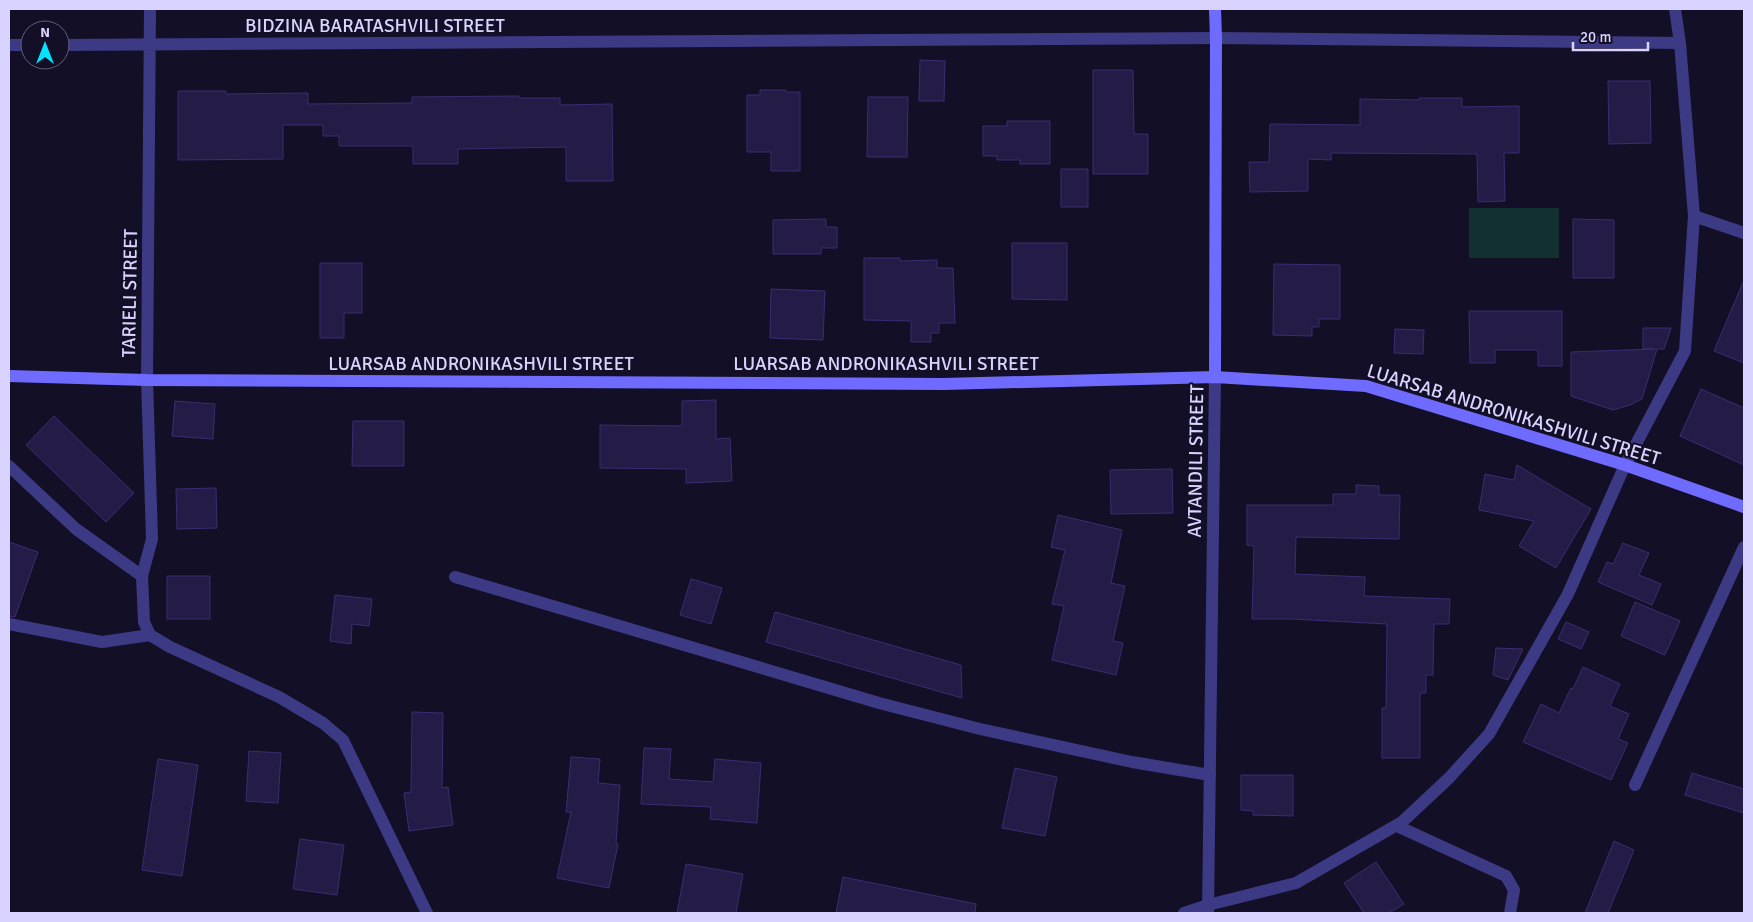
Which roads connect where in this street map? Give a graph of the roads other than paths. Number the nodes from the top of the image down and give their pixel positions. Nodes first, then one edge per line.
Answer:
1 (150, 9) edge
2 (1215, 9) edge
3 (1675, 9) edge
4 (1216, 38) junction
5 (1680, 43) junction
6 (70, 45) edge
7 (150, 46) junction
8 (1694, 216) junction
9 (1744, 233) edge
10 (9, 376) edge
11 (1215, 377) junction
12 (147, 380) junction
13 (1625, 465) junction
14 (9, 466) edge
15 (1744, 507) edge
16 (1744, 547) edge
17 (142, 576) junction
18 (454, 577) dead end
19 (9, 624) edge
20 (150, 635) junction
21 (1210, 776) junction
22 (1635, 785) dead end
23 (1396, 826) junction
24 (1208, 909) edge
25 (427, 913) edge
26 (1184, 913) edge
27 (1510, 913) edge

1 - 7 street, TARIELI STREET
2 - 4 street, AVTANDILI STREET
3 - 5 street
4 - 5 street, BIDZINA BARATASHVILI STREET
4 - 7 street, BIDZINA BARATASHVILI STREET
4 - 11 street, AVTANDILI STREET
5 - 8 street
6 - 7 street, BIDZINA BARATASHVILI STREET
7 - 12 street, TARIELI STREET
8 - 9 street
8 - 13 street
10 - 12 street, LUARSAB ANDRONIKASHVILI STREET
11 - 12 street, LUARSAB ANDRONIKASHVILI STREET
11 - 13 street, LUARSAB ANDRONIKASHVILI STREET
11 - 21 street, AVTANDILI STREET
12 - 17 street, TARIELI STREET
13 - 15 street, LUARSAB ANDRONIKASHVILI STREET
13 - 23 street
14 - 17 street
16 - 22 street
17 - 20 street, TARIELI STREET
18 - 21 street
19 - 20 street
20 - 25 street
21 - 24 street, AVTANDILI STREET
23 - 24 street
23 - 27 street
24 - 26 street

